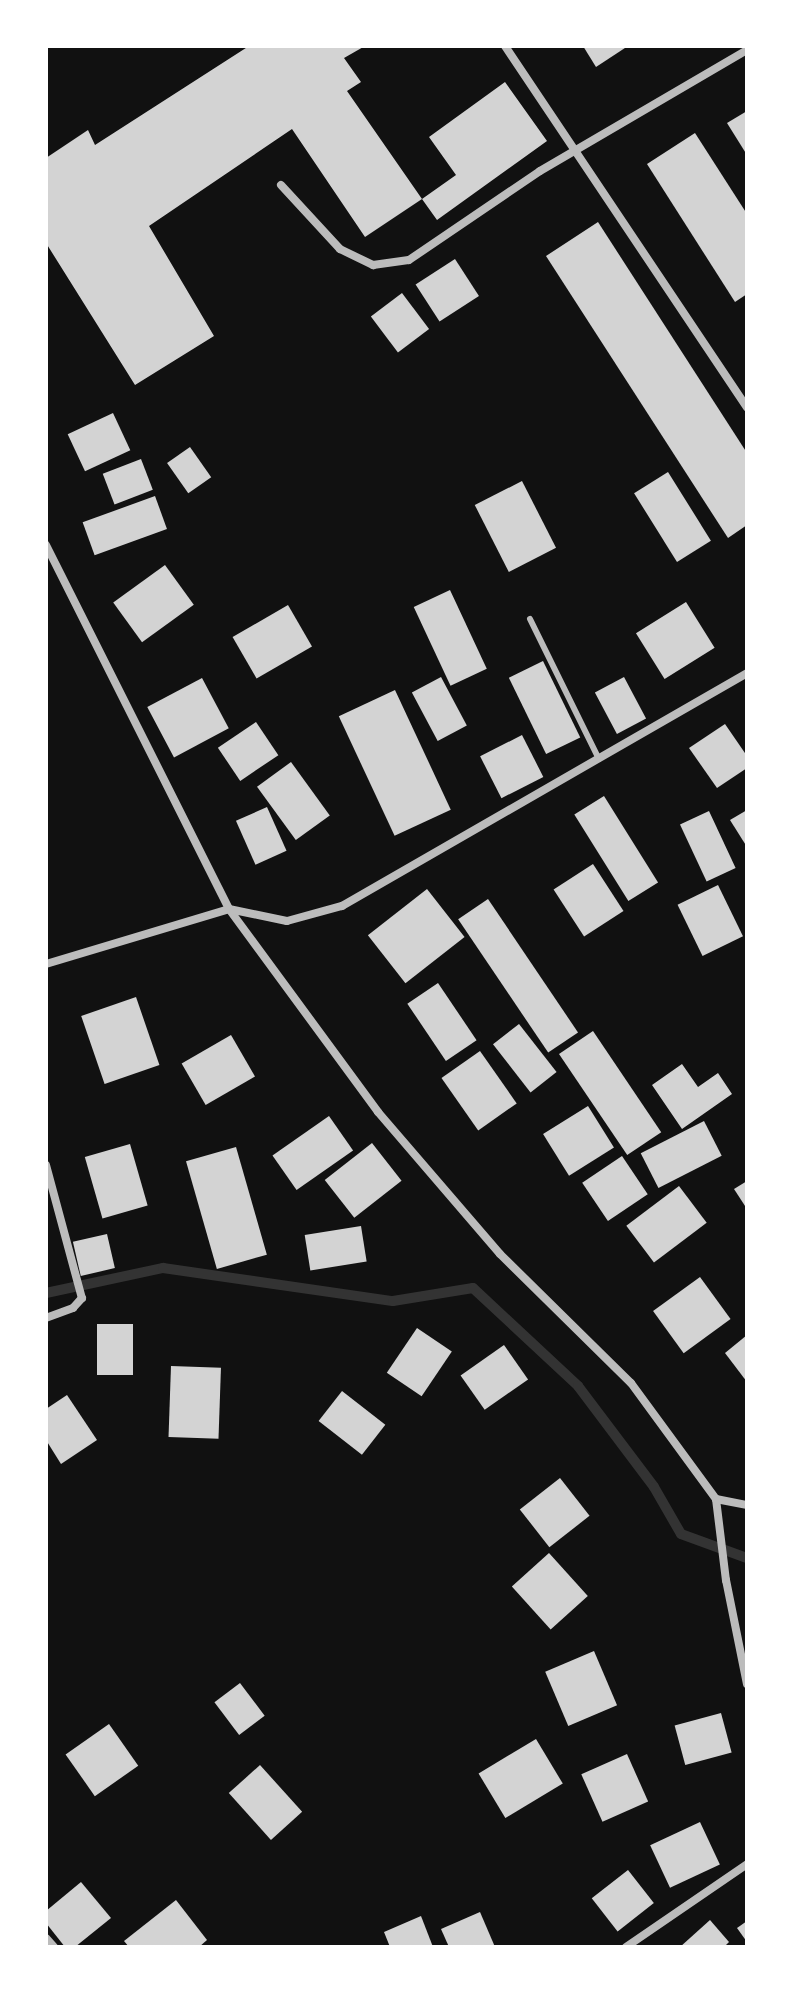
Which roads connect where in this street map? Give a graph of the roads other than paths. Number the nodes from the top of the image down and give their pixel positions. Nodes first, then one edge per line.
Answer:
1 (505, 46) edge
2 (747, 50) edge
3 (575, 152) junction
4 (281, 185) dead end
5 (747, 407) edge
6 (46, 545) edge
7 (530, 619) dead end
8 (747, 673) edge
9 (599, 760) junction
10 (229, 909) junction
11 (46, 964) edge
12 (46, 1165) edge
13 (46, 1318) edge
14 (716, 1499) junction
15 (747, 1505) edge
16 (747, 1684) edge
17 (747, 1864) edge
18 (46, 1938) edge
19 (54, 1947) edge
20 (626, 1947) edge

1 - 3 street
2 - 3 street
3 - 4 street
3 - 5 street
6 - 10 street
7 - 9 lane
8 - 9 street
9 - 10 street
10 - 11 street
10 - 14 street
12 - 13 street
14 - 15 street
14 - 16 street
17 - 20 street
18 - 19 street

